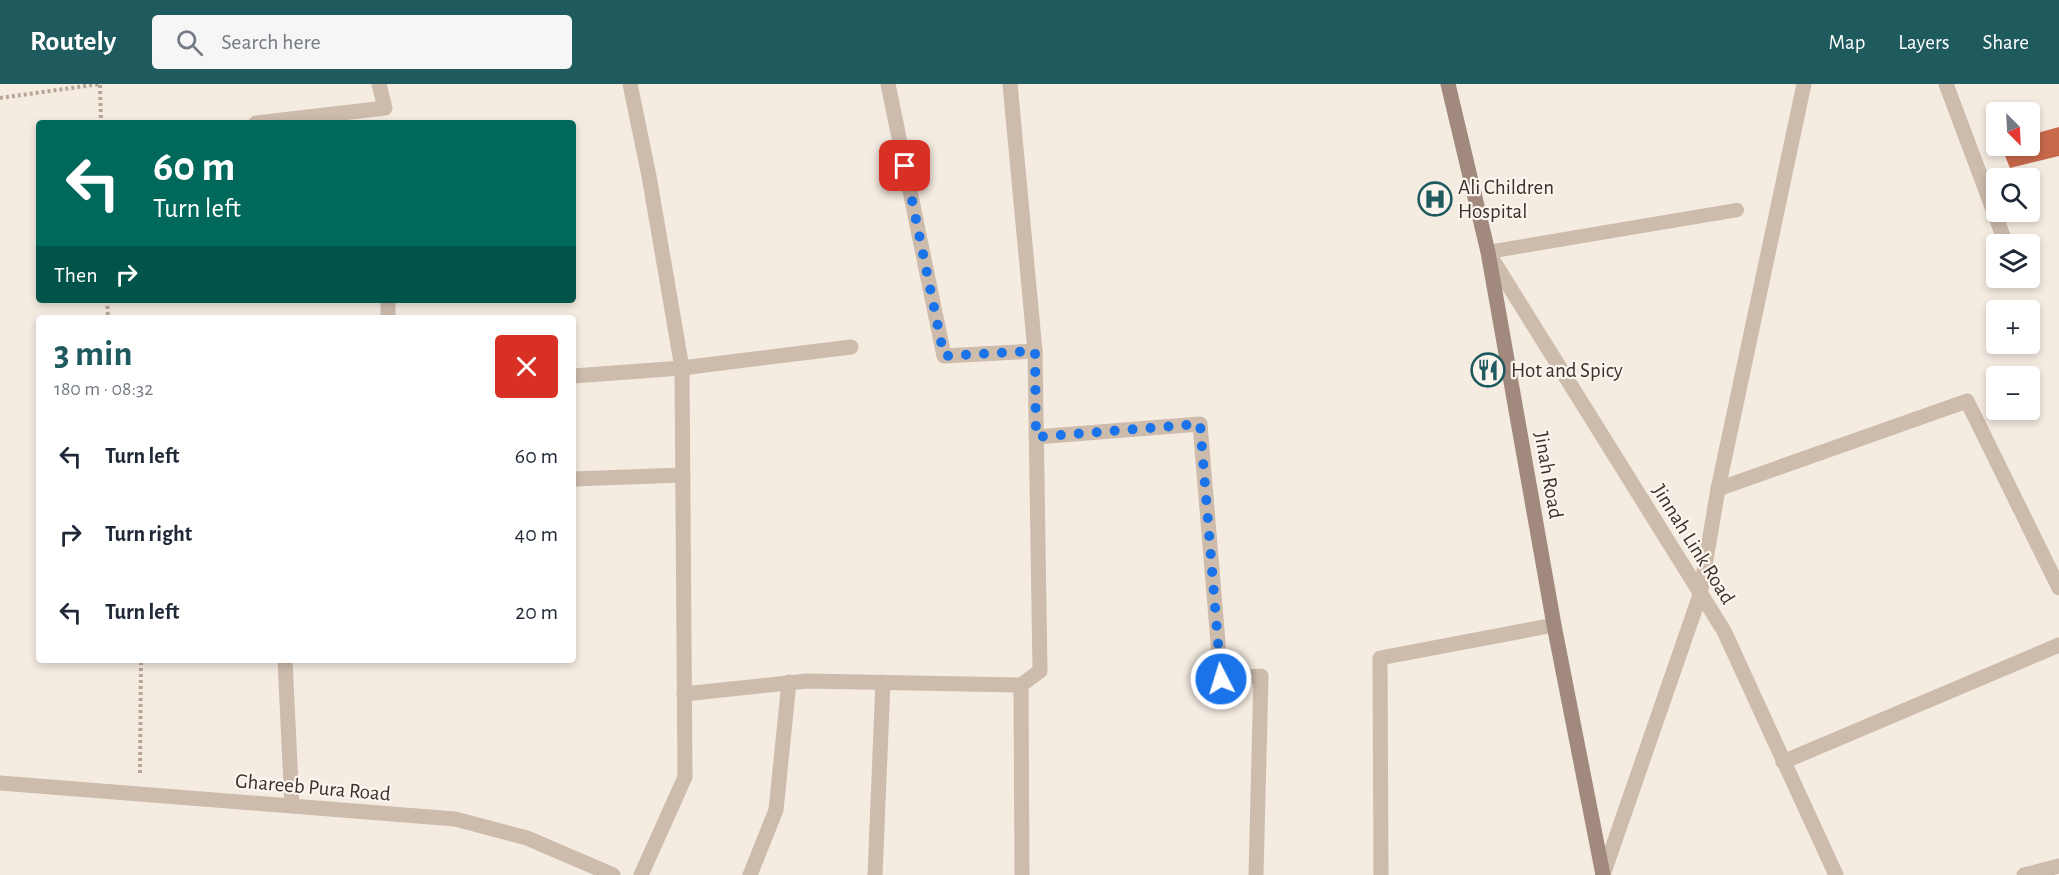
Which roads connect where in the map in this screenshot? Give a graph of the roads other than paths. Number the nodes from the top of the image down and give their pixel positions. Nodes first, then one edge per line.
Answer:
1 (379, 84) edge
2 (630, 84) edge
3 (888, 84) edge
4 (1010, 84) edge
5 (1448, 84) edge
6 (1804, 84) edge
7 (1946, 84) edge
8 (385, 116) edge
9 (311, 120) edge
10 (1737, 210) dead end
11 (2002, 234) edge
12 (1488, 252) junction
13 (851, 347) dead end
14 (1035, 351) junction
15 (682, 368) junction
16 (576, 376) edge
17 (1036, 437) junction
18 (683, 475) junction
19 (576, 479) edge
20 (1718, 489) junction
21 (2059, 588) edge
22 (1700, 595) junction
23 (1554, 625) junction
24 (2059, 645) edge
25 (285, 663) edge
26 (789, 682) junction
27 (882, 682) junction
28 (1021, 685) junction
29 (684, 693) junction
30 (1783, 762) junction
31 (0, 783) edge
32 (292, 806) junction
33 (2059, 866) edge
34 (613, 875) edge
35 (641, 875) edge
36 (750, 875) edge
37 (875, 875) edge
38 (1022, 875) edge
39 (1256, 875) edge
40 (1381, 875) edge
41 (1603, 875) edge
42 (1836, 875) edge
43 (2024, 875) edge

1 - 8 street
2 - 15 street
3 - 14 street
4 - 14 street
5 - 12 main road, Jinah Road
6 - 20 street
7 - 11 street
8 - 9 street
10 - 12 lane
12 - 22 street, Jinnah Link Road
12 - 23 main road, Jinah Road
13 - 15 street
14 - 17 street
15 - 16 street
15 - 18 street
17 - 28 street
17 - 39 street
18 - 19 street
18 - 29 street
20 - 21 street
20 - 22 street
22 - 30 street, Jinnah Link Road
22 - 41 street
23 - 40 street
23 - 41 main road, Jinah Road
24 - 30 street
25 - 32 street
26 - 27 street
26 - 29 street
26 - 36 street
27 - 28 street
27 - 37 street
28 - 38 street
29 - 35 street
30 - 42 street, Jinnah Link Road
31 - 32 street, Ghareeb Pura Road
32 - 34 street, Ghareeb Pura Road
33 - 43 street

